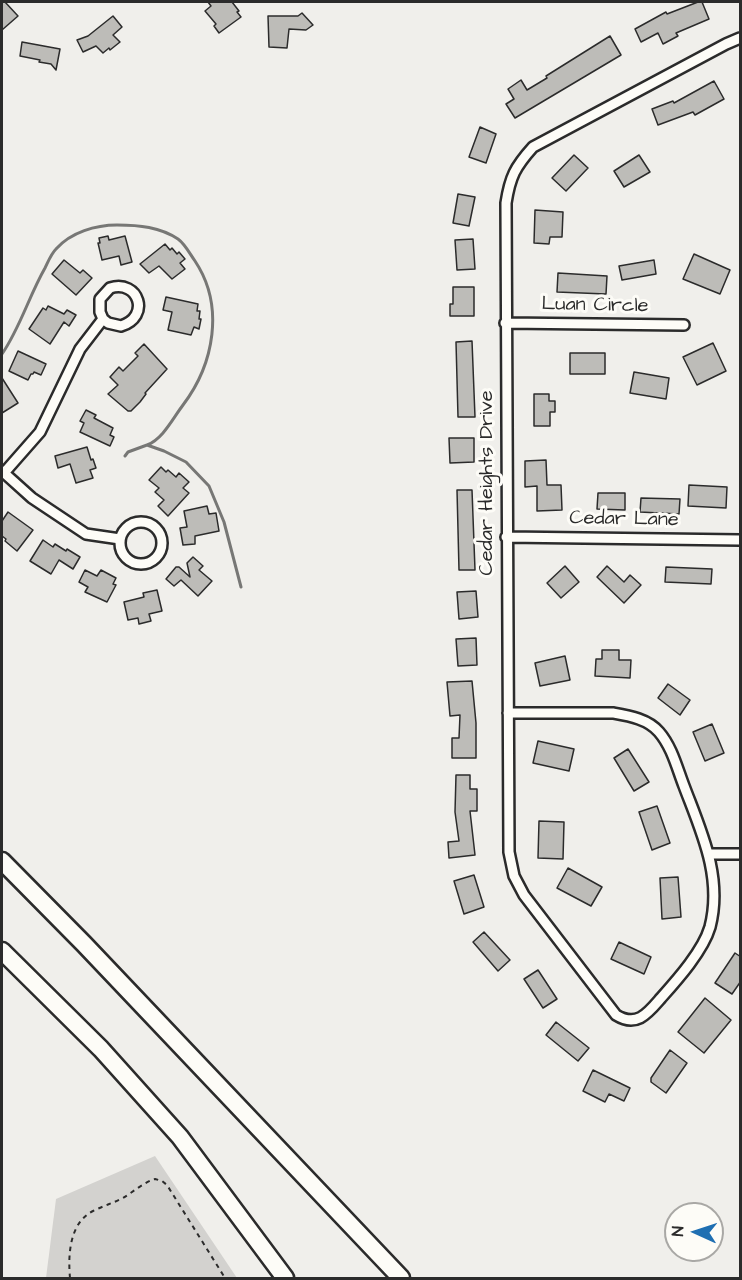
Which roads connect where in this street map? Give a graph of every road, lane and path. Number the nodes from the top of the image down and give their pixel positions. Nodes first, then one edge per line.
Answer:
1 (741, 38) edge
2 (103, 319) junction
3 (506, 322) junction
4 (684, 325) dead end
5 (3, 472) edge
6 (506, 537) junction
7 (120, 539) junction
8 (741, 540) edge
9 (508, 713) junction
10 (709, 854) junction
11 (741, 854) edge
12 (2, 861) edge
13 (2, 951) edge
14 (70, 1278) edge
15 (225, 1278) edge
16 (285, 1278) edge
17 (401, 1278) edge

1 - 3 street, Cedar Heights Drive
2 - 2 street
2 - 5 street
3 - 4 street, Luan Circle
3 - 6 street, Cedar Heights Drive
5 - 7 street
6 - 8 street, Cedar Lane
6 - 9 street, Cedar Heights Drive
7 - 7 street
9 - 10 street
9 - 10 street, Cedar Heights Drive
10 - 11 street
12 - 17 highway
13 - 16 highway
14 - 15 path

